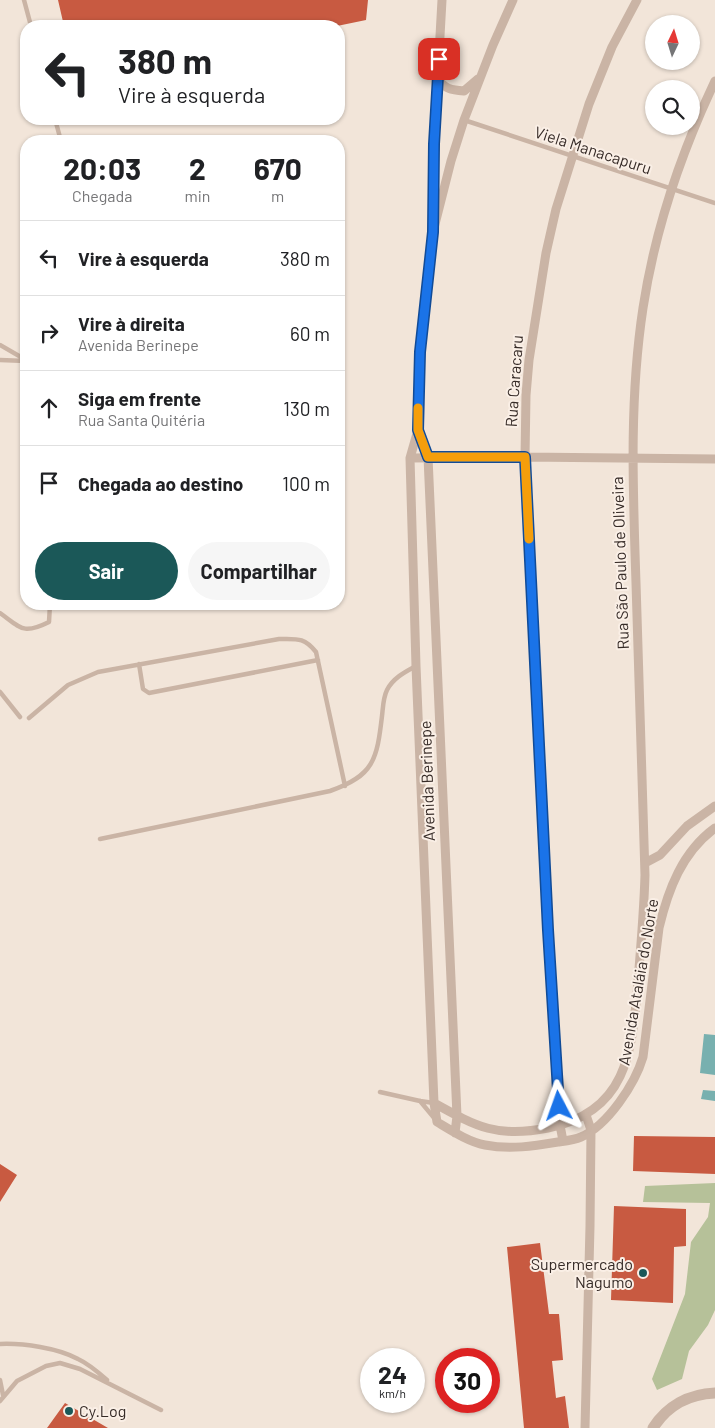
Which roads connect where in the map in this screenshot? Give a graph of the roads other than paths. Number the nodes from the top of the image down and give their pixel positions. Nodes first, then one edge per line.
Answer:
1 (24, 0) edge
2 (442, 0) edge
3 (513, 0) edge
4 (637, 0) edge
5 (29, 20) edge
6 (480, 77) junction
7 (438, 79) junction
8 (715, 81) edge
9 (464, 120) junction
10 (572, 156) junction
11 (671, 189) junction
12 (715, 203) edge
13 (433, 232) junction
14 (0, 345) edge
15 (20, 357) edge
16 (0, 360) edge
17 (20, 360) edge
18 (418, 430) junction
19 (428, 457) junction
20 (525, 457) junction
21 (410, 458) junction
22 (632, 458) junction
23 (715, 459) edge
24 (50, 610) edge
25 (0, 613) edge
26 (318, 660) junction
27 (139, 664) junction
28 (416, 666) junction
29 (0, 692) edge
30 (20, 717) dead end
31 (29, 718) dead end
32 (345, 786) junction
33 (715, 806) edge
34 (715, 828) edge
35 (100, 839) dead end
36 (645, 862) junction
37 (628, 1056) joint
38 (380, 1092) dead end
39 (420, 1101) junction
40 (434, 1103) junction
41 (586, 1115) junction
42 (456, 1116) junction
43 (437, 1122) junction
44 (560, 1125) junction
45 (591, 1130) junction
46 (455, 1133) junction
47 (563, 1141) junction
48 (0, 1344) edge
49 (0, 1380) edge
50 (114, 1385) junction
51 (715, 1393) edge
52 (3, 1396) junction
53 (0, 1401) edge
54 (162, 1410) dead end
55 (585, 1428) edge
56 (653, 1428) edge

1 - 5 lane
2 - 7 street
3 - 6 street, Avenida Berinepe
4 - 10 street, Rua Caracaru
6 - 7 street
6 - 9 street, Avenida Berinepe
7 - 13 street
8 - 11 street, Rua São Paulo de Oliveira
9 - 10 lane, Viela Manacapuru
9 - 13 street, Avenida Berinepe
10 - 11 lane, Viela Manacapuru
10 - 20 street, Rua Caracaru
11 - 12 lane, Viela Manacapuru
11 - 22 street, Rua São Paulo de Oliveira
13 - 18 street, Avenida Berinepe
14 - 15 lane
16 - 17 lane
18 - 19 street, Avenida Berinepe
18 - 21 street, Avenida Berinepe
19 - 20 street
19 - 21 street
19 - 42 street, Avenida Berinepe
20 - 22 street
20 - 44 street, Rua Caracaru
21 - 28 street, Avenida Berinepe
22 - 23 street
22 - 36 street, Rua São Paulo de Oliveira
24 - 25 lane
26 - 27 lane
26 - 27 lane
26 - 32 lane
27 - 31 lane
28 - 32 lane
28 - 40 street, Avenida Berinepe
29 - 30 lane
32 - 35 lane
33 - 36 street
34 - 45 street, Avenida Ataláia do Norte
36 - 37 street, Rua São Paulo de Oliveira
37 - 41 street, Avenida Ataláia do Norte
38 - 39 lane, Avenida Ataláia do Norte
39 - 40 lane, Avenida Ataláia do Norte
39 - 43 lane, Avenida Ataláia do Norte
40 - 42 street, Avenida Ataláia do Norte
40 - 43 street, Avenida Berinepe
41 - 44 street, Avenida Ataláia do Norte
41 - 45 street
42 - 44 street, Avenida Ataláia do Norte
42 - 46 street, Avenida Berinepe
43 - 46 street, Avenida Ataláia do Norte
44 - 47 street, Rua Caracaru
45 - 47 street, Avenida Ataláia do Norte
45 - 55 street
46 - 47 street, Avenida Ataláia do Norte
48 - 50 lane
49 - 52 lane
50 - 52 lane
50 - 54 lane
51 - 56 street
52 - 53 lane

